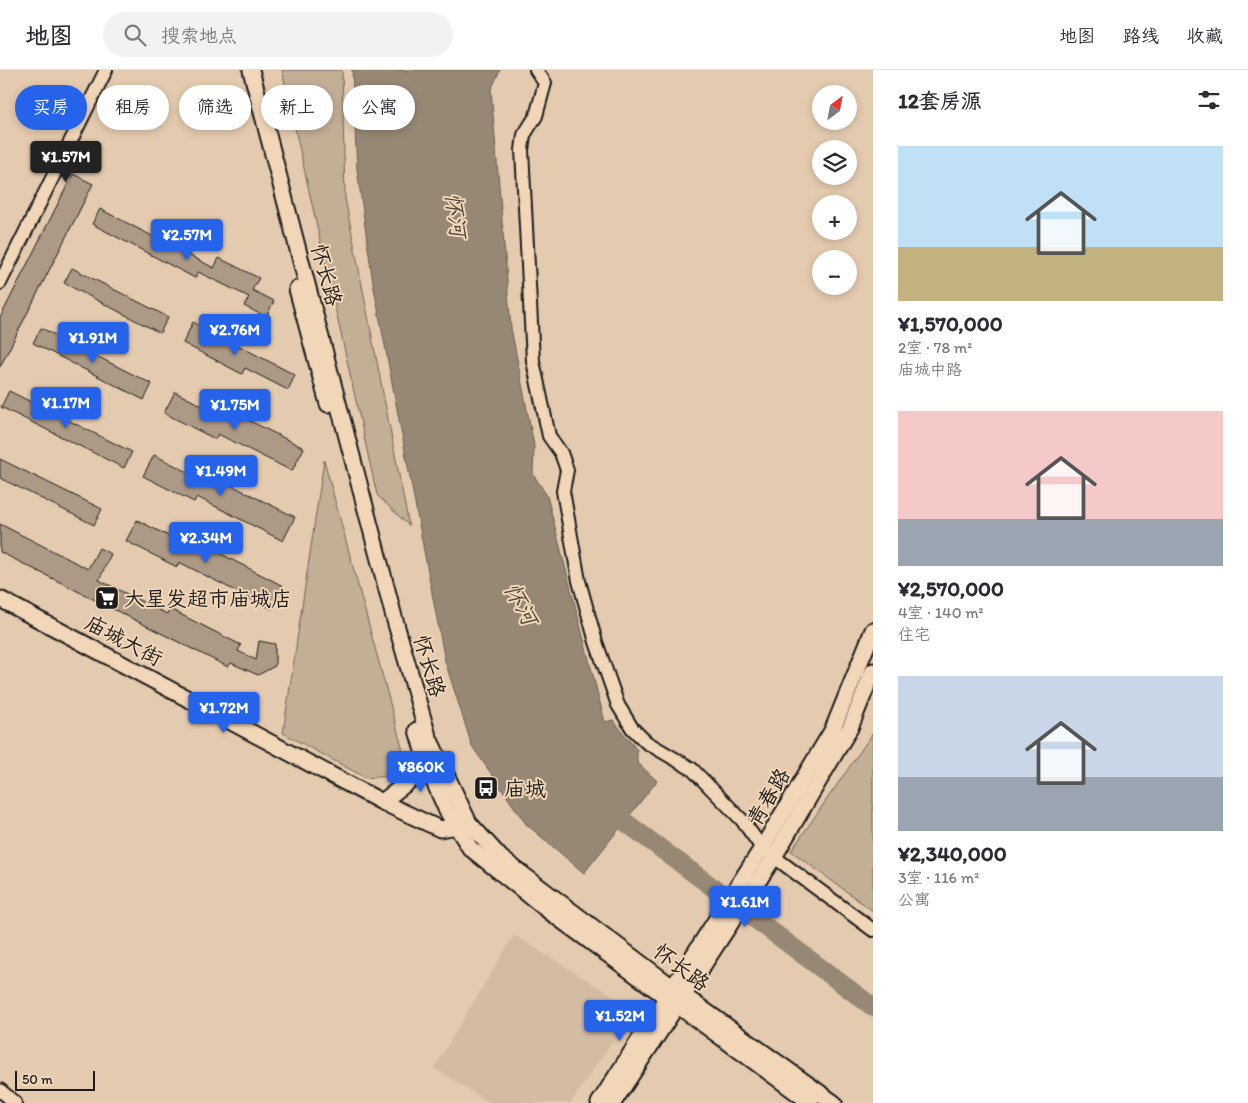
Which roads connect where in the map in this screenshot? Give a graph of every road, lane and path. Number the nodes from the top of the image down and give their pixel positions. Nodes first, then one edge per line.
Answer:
1 (106, 70) edge
2 (241, 70) edge
3 (251, 70) edge
4 (536, 70) edge
5 (0, 283) edge
6 (0, 599) edge
7 (873, 630) edge
8 (873, 671) edge
9 (433, 763) junction
10 (382, 802) junction
11 (463, 825) junction
12 (768, 852) junction
13 (873, 930) edge
14 (678, 990) junction
15 (0, 1090) edge
16 (15, 1103) edge
17 (599, 1103) edge
18 (613, 1103) edge
19 (812, 1103) edge
20 (834, 1103) edge

1 - 5 street
2 - 9 main road, 怀长路
3 - 9 main road, 怀长路
4 - 12 street
6 - 10 main road, 庙城大街
7 - 12 main road, 青春路
8 - 12 main road, 青春路
9 - 10 main road
9 - 11 main road, 怀长路
10 - 11 main road, 庙城大街
11 - 14 main road, 怀长路
12 - 13 street
12 - 14 main road, 青春路
14 - 17 main road
14 - 18 main road
14 - 19 main road, 怀长路
14 - 20 main road, 怀长路
15 - 16 street

